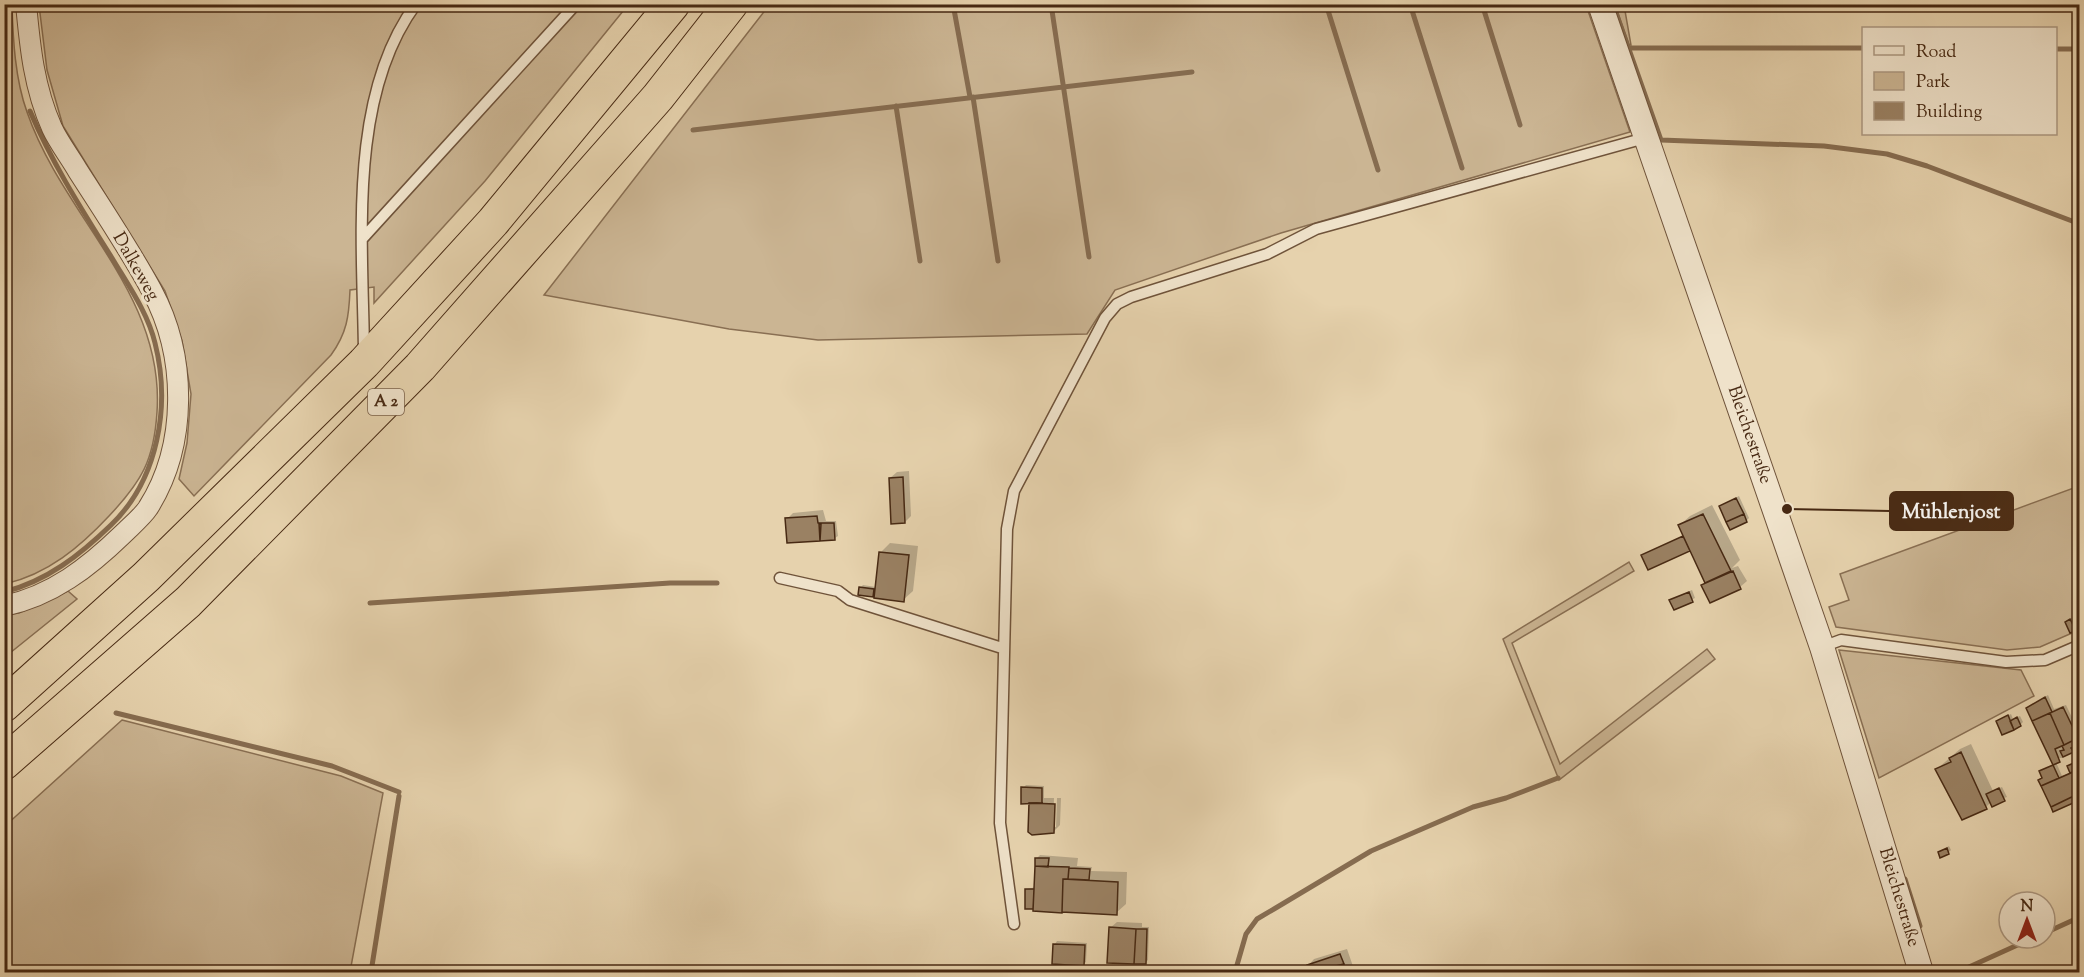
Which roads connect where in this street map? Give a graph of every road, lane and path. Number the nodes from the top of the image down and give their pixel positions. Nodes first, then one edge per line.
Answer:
1 (26, 4) edge
2 (416, 4) edge
3 (576, 4) edge
4 (673, 4) edge
5 (731, 4) edge
6 (1600, 4) edge
7 (1645, 138) junction
8 (363, 238) junction
9 (364, 363) junction
10 (780, 579) dead end
11 (4, 606) edge
12 (2079, 645) edge
13 (1822, 647) junction
14 (1002, 648) junction
15 (4, 705) edge
16 (4, 763) edge
17 (1014, 924) dead end
18 (1921, 972) edge

1 - 11 street, Dalkeweg
2 - 8 lane
3 - 8 lane
4 - 9 highway, A 2
5 - 16 highway, A 2
6 - 7 street, Bleichestraße
7 - 13 street, Bleichestraße
7 - 14 lane
8 - 9 lane
9 - 15 highway, A 2
10 - 14 lane
12 - 13 lane
13 - 18 street, Bleichestraße
14 - 17 lane

